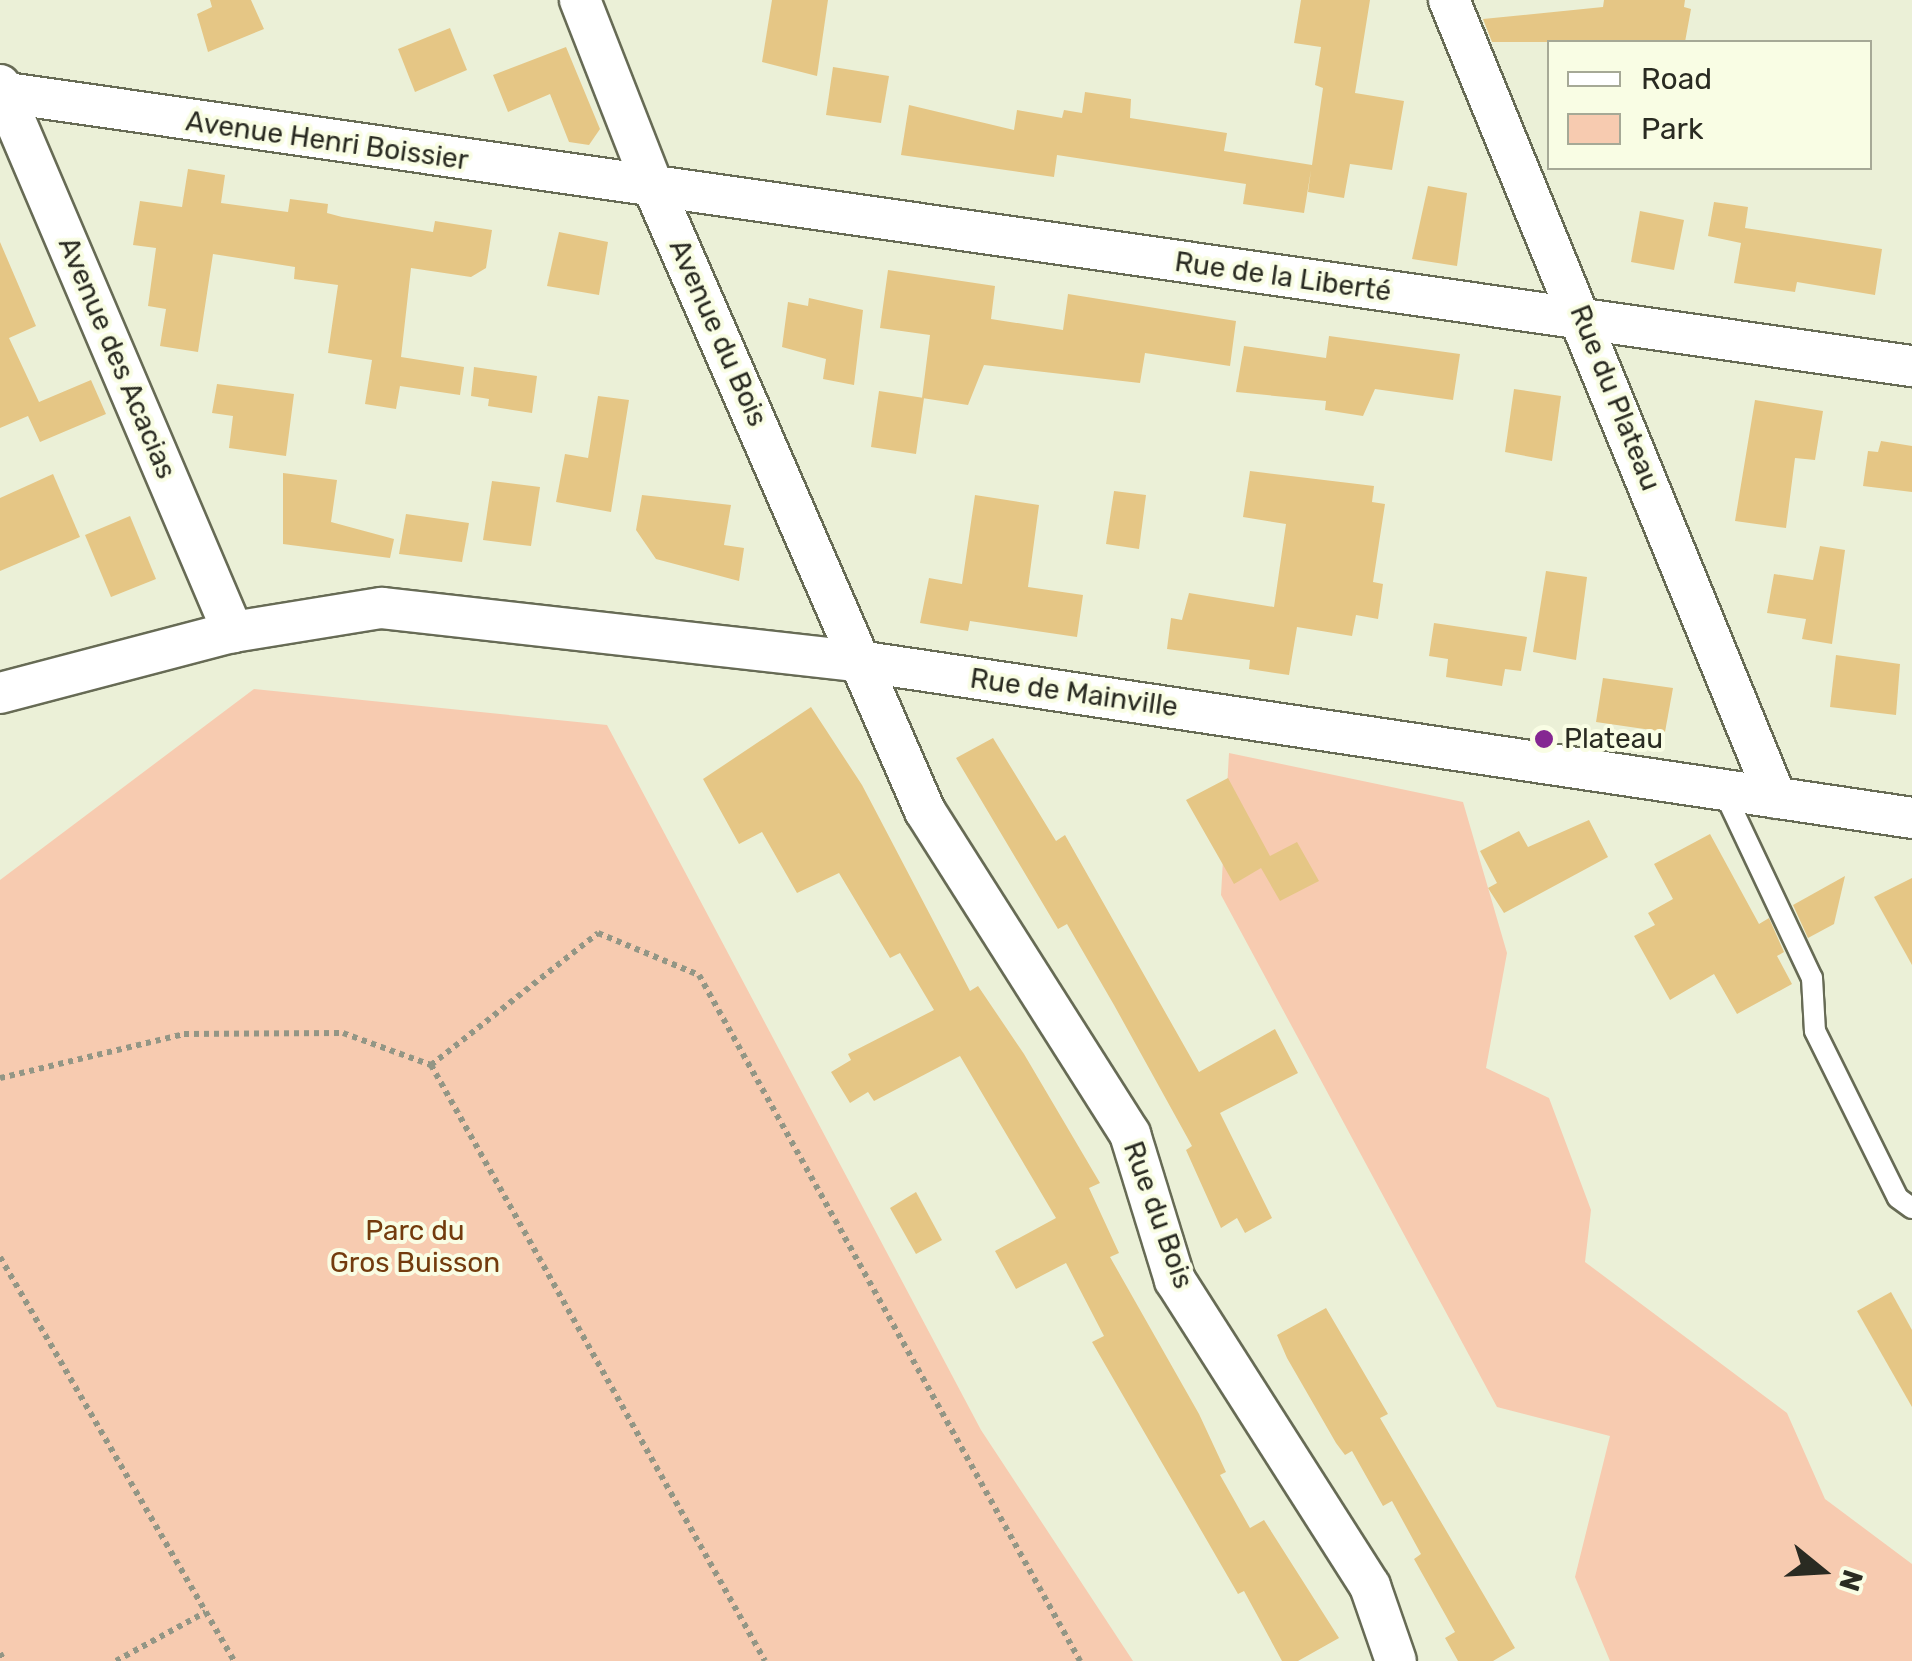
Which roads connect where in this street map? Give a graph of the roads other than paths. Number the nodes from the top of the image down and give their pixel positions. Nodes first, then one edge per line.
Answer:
1 (580, 0) edge
2 (1449, 0) edge
3 (1, 90) edge
4 (654, 190) junction
5 (1582, 318) junction
6 (1912, 366) edge
7 (233, 632) junction
8 (865, 662) junction
9 (0, 693) edge
10 (1723, 790) junction
11 (1776, 798) junction
12 (1912, 818) edge
13 (1912, 1208) edge
14 (1396, 1661) edge

1 - 4 street, Avenue du Bois
2 - 5 street, Rue du Plateau
3 - 4 street, Avenue Henri Boissier
3 - 7 street, Avenue des Acacias
4 - 5 street, Rue de la Liberté
4 - 8 street, Avenue du Bois
5 - 6 street, Rue de la Liberté
5 - 11 street, Rue du Plateau
7 - 8 street, Rue de Mainville
7 - 9 street, Rue de Mainville
8 - 10 street, Rue de Mainville
8 - 14 street, Rue du Bois
10 - 11 street, Rue de Mainville
10 - 13 lane
11 - 12 street, Rue de Mainville

